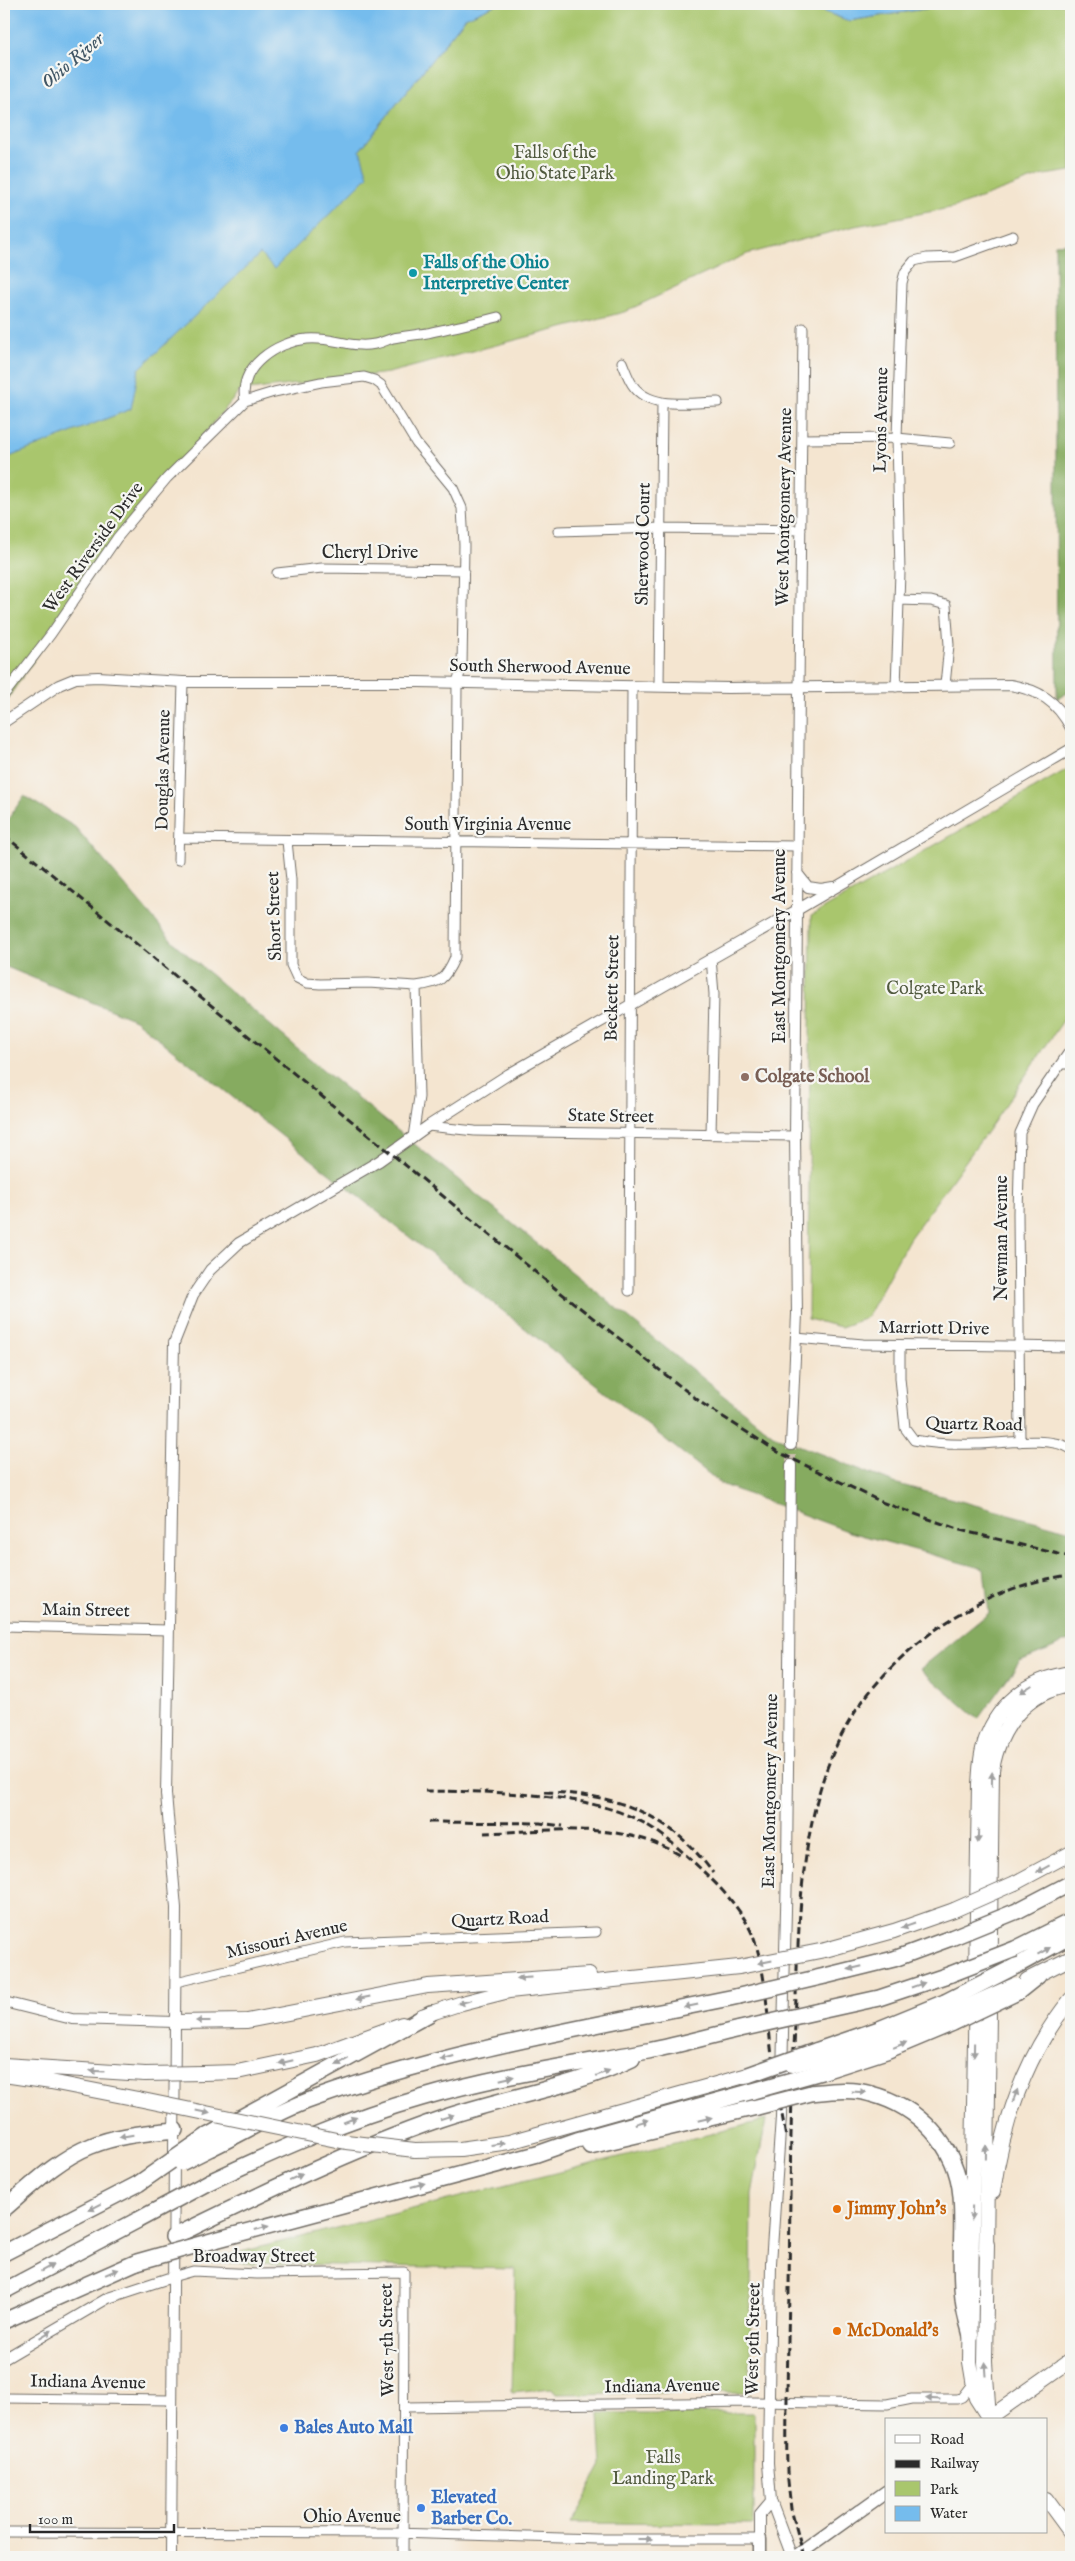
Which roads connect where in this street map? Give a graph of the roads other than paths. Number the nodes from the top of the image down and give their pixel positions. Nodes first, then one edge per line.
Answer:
1 (1013, 236) dead end
2 (498, 318) dead end
3 (803, 328) dead end
4 (622, 362) dead end
5 (245, 401) junction
6 (718, 402) dead end
7 (662, 403) junction
8 (897, 438) junction
9 (802, 439) junction
10 (950, 443) dead end
11 (661, 528) junction
12 (801, 530) junction
13 (558, 531) dead end
14 (464, 570) junction
15 (277, 573) dead end
16 (899, 600) junction
17 (183, 682) junction
18 (457, 682) junction
19 (945, 685) junction
20 (632, 686) junction
21 (659, 686) junction
22 (799, 687) junction
23 (896, 687) junction
24 (4, 695) edge
25 (4, 722) edge
26 (1071, 728) edge
27 (1071, 749) edge
28 (179, 838) junction
29 (287, 841) junction
30 (455, 841) junction
31 (632, 843) junction
32 (797, 846) junction
33 (178, 860) dead end
34 (797, 874) junction
35 (836, 886) junction
36 (797, 910) junction
37 (711, 958) junction
38 (416, 986) junction
39 (629, 1004) junction
40 (1071, 1049) edge
41 (1061, 1064) junction
42 (1071, 1064) edge
43 (428, 1126) junction
44 (628, 1134) junction
45 (711, 1134) junction
46 (413, 1136) junction
47 (795, 1136) junction
48 (629, 1291) dead end
49 (796, 1338) junction
50 (900, 1344) junction
51 (1019, 1346) junction
52 (1071, 1347) edge
53 (1020, 1442) junction
54 (791, 1445) tunnel mouth
55 (1071, 1449) edge
56 (791, 1465) tunnel mouth
57 (4, 1626) edge
58 (168, 1630) junction
59 (1071, 1673) edge
60 (1071, 1685) edge
61 (1071, 1853) edge
62 (1071, 1883) edge
63 (1071, 1922) edge
64 (596, 1932) dead end
65 (1071, 1936) edge
66 (406, 1940) joint
67 (1071, 1958) edge
68 (677, 1974) junction
69 (1038, 1976) joint
70 (176, 1982) junction
71 (1071, 1999) edge
72 (4, 2002) edge
73 (431, 2013) junction
74 (949, 2013) junction
75 (174, 2022) junction
76 (651, 2050) junction
77 (818, 2061) junction
78 (4, 2065) edge
79 (4, 2075) edge
80 (748, 2075) joint
81 (781, 2117) joint
82 (175, 2130) junction
83 (209, 2142) junction
84 (537, 2154) junction
85 (4, 2209) edge
86 (173, 2237) junction
87 (4, 2253) edge
88 (986, 2253) junction
89 (404, 2272) joint
90 (172, 2277) junction
91 (4, 2291) edge
92 (4, 2321) edge
93 (971, 2336) junction
94 (4, 2359) edge
95 (1071, 2360) edge
96 (972, 2384) junction
97 (4, 2398) edge
98 (171, 2400) junction
99 (769, 2402) junction
100 (405, 2407) junction
101 (987, 2418) edge
102 (988, 2418) edge
103 (989, 2418) edge
104 (885, 2493) edge
105 (771, 2502) junction
106 (1048, 2502) edge
107 (4, 2532) edge
108 (171, 2532) junction
109 (1071, 2533) edge
110 (404, 2534) junction
111 (760, 2539) junction
112 (171, 2557) edge
113 (403, 2557) edge
114 (760, 2557) edge
115 (793, 2557) edge

1 - 8 street, Lyons Avenue
2 - 5 street
3 - 9 street, West Montgomery Avenue
4 - 7 street
5 - 14 street
5 - 24 street, West Riverside Drive
6 - 7 street
7 - 11 street, Sherwood Court
8 - 9 street
8 - 10 street
8 - 16 street, Lyons Avenue
9 - 12 street, West Montgomery Avenue
11 - 12 street
11 - 13 street
11 - 21 street, Sherwood Court
12 - 22 street, West Montgomery Avenue
14 - 15 street, Cheryl Drive
14 - 18 street
16 - 19 street
16 - 23 street, Lyons Avenue
17 - 18 street, South Sherwood Avenue
17 - 25 street, South Sherwood Avenue
17 - 28 street, Douglas Avenue
18 - 20 street, South Sherwood Avenue
18 - 30 street
19 - 23 street, South Sherwood Avenue
19 - 26 street, South Sherwood Avenue
20 - 21 street, South Sherwood Avenue
20 - 31 street, Beckett Street
21 - 22 street, South Sherwood Avenue
22 - 23 street, South Sherwood Avenue
22 - 32 street, East Montgomery Avenue
27 - 35 street
28 - 29 street, South Virginia Avenue
28 - 33 street, Douglas Avenue
29 - 30 street, South Virginia Avenue
29 - 38 street, Short Street
30 - 31 street, South Virginia Avenue
30 - 38 street
31 - 32 street, South Virginia Avenue
31 - 39 street, Beckett Street
32 - 34 street, East Montgomery Avenue
34 - 35 street
34 - 36 street, East Montgomery Avenue
35 - 36 street
36 - 37 street
36 - 47 street, East Montgomery Avenue
37 - 39 street
37 - 45 street
38 - 46 street
39 - 43 street
39 - 44 street, Beckett Street
40 - 41 street, Newman Avenue
41 - 42 street
41 - 51 street, Newman Avenue
43 - 44 street, State Street
43 - 46 street
44 - 45 street, State Street
44 - 48 street, Beckett Street
45 - 47 street, State Street
46 - 58 street
47 - 49 street, East Montgomery Avenue
49 - 50 street, Marriott Drive
49 - 54 street, East Montgomery Avenue
50 - 51 street, Marriott Drive
50 - 53 street, Quartz Road
51 - 52 street, Marriott Drive
51 - 53 street, Newman Avenue
53 - 55 street, Quartz Road
56 - 81 street, East Montgomery Avenue
57 - 58 street, Main Street
58 - 70 street
59 -> 93 main road
88 -> 60 main road
61 -> 68 main road, bridge
62 -> 83 highway, bridge
76 -> 63 highway, bridge
64 - 66 street, Quartz Road
74 -> 65 highway, bridge
66 - 70 street, Missouri Avenue
67 - 69 main road
68 -> 73 main road
68 -> 75 main road
69 - 74 highway, bridge
70 - 75 street
88 -> 71 main road
72 - 75 street
73 -> 78 main road, bridge
73 -> 83 highway
74 - 77 highway
77 -> 74 highway
75 - 82 street
86 -> 76 highway
91 -> 76 highway, bridge
77 - 80 highway, bridge
84 -> 77 highway, bridge
79 -> 80 main road, bridge
81 - 99 street, West 9th Street
82 -> 85 highway
82 - 86 street
83 -> 87 highway, bridge
92 -> 84 highway, bridge
84 -> 93 highway, bridge
86 - 90 street
102 -> 88 main road
89 - 90 street, Broadway Street
89 - 100 street, West 7th Street
94 -> 90 street, Broadway Street
90 - 98 street
93 - 96 main road
95 - 103 main road
96 -> 99 street, Indiana Avenue
96 - 101 main road
97 - 98 street, Indiana Avenue
98 - 108 street
99 - 100 street, Indiana Avenue
99 - 105 street, West 9th Street
100 - 110 street, West 7th Street
104 - 115 main road
105 - 111 street
105 - 115 street, West 9th Street
106 - 109 main road
107 - 108 street, Ohio Avenue
108 - 110 street, Ohio Avenue
108 - 112 street
110 -> 111 street, Ohio Avenue
110 - 113 street, West 7th Street
111 - 114 main road

